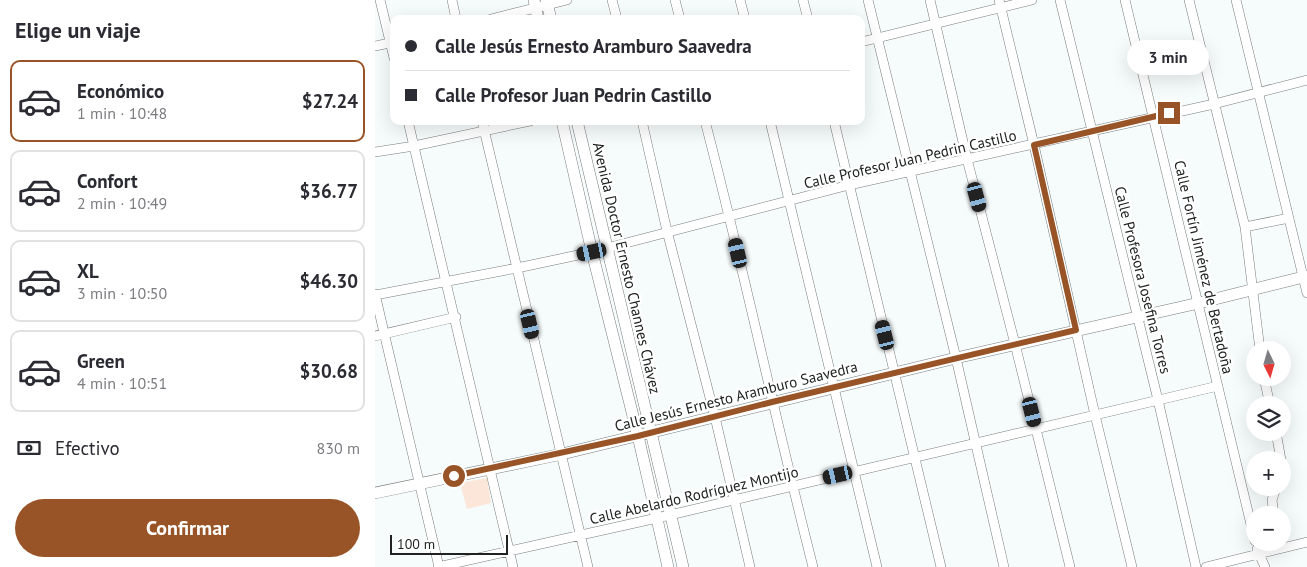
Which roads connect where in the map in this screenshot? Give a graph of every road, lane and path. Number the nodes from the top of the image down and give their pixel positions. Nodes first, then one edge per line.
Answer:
1 (380, 0) edge
2 (452, 0) edge
3 (567, 0) edge
4 (612, 0) edge
5 (675, 0) edge
6 (740, 0) edge
7 (803, 0) edge
8 (868, 0) edge
9 (930, 0) edge
10 (1033, 0) edge
11 (1060, 0) edge
12 (1125, 0) edge
13 (1189, 0) edge
14 (1236, 0) edge
15 (547, 2) edge
16 (1000, 4) edge
17 (536, 9) edge
18 (455, 15) edge
19 (509, 15) edge
20 (550, 15) edge
21 (616, 15) edge
22 (679, 15) edge
23 (744, 15) edge
24 (807, 15) edge
25 (936, 24) junction
26 (390, 35) edge
27 (877, 38) junction
28 (865, 41) edge
29 (390, 42) edge
30 (375, 46) edge
31 (1307, 80) edge
32 (1258, 93) junction
33 (1214, 104) junction
34 (1154, 117) junction
35 (410, 125) edge
36 (483, 125) edge
37 (512, 125) edge
38 (563, 125) edge
39 (578, 125) edge
40 (644, 125) edge
41 (706, 125) edge
42 (771, 125) edge
43 (835, 125) edge
44 (484, 131) junction
45 (1092, 131) junction
46 (1034, 145) junction
47 (414, 146) junction
48 (375, 152) edge
49 (967, 159) junction
50 (910, 172) junction
51 (849, 186) junction
52 (790, 200) junction
53 (730, 215) junction
54 (1289, 218) junction
55 (1245, 227) junction
56 (667, 231) junction
57 (607, 248) junction
58 (592, 252) junction
59 (517, 268) junction
60 (1305, 277) edge
61 (447, 281) junction
62 (1253, 289) junction
63 (1307, 293) edge
64 (375, 294) edge
65 (1199, 303) junction
66 (1137, 316) junction
67 (456, 317) junction
68 (1076, 330) junction
69 (380, 335) edge
70 (1259, 341) edge
71 (1015, 344) junction
72 (956, 358) junction
73 (895, 373) junction
74 (1218, 386) junction
75 (835, 387) junction
76 (1159, 400) junction
77 (772, 402) junction
78 (1095, 415) junction
79 (715, 417) junction
80 (1037, 428) junction
81 (651, 432) junction
82 (638, 436) junction
83 (974, 443) junction
84 (561, 454) junction
85 (915, 457) junction
86 (489, 468) junction
87 (854, 471) junction
88 (420, 484) junction
89 (792, 486) junction
90 (375, 493) edge
91 (735, 499) junction
92 (1246, 506) edge
93 (671, 514) junction
94 (657, 518) junction
95 (581, 536) junction
96 (1307, 542) edge
97 (1291, 544) edge
98 (510, 551) junction
99 (1264, 551) edge
100 (1258, 553) junction
101 (439, 567) edge
102 (513, 567) edge
103 (588, 567) edge
104 (668, 567) edge
105 (683, 567) edge
106 (750, 567) edge
107 (813, 567) edge
108 (877, 567) edge
109 (941, 567) edge
110 (1004, 567) edge
111 (1070, 567) edge
112 (1132, 567) edge
113 (1196, 567) edge
114 (1206, 567) edge
115 (1265, 567) edge

1 - 26 street
2 - 18 street
3 - 15 street
4 - 21 street
5 - 22 street
6 - 23 street
7 - 24 street
8 - 27 street
9 - 25 street
10 - 16 street
11 - 45 street, Calle Profesora Josefina Torres
12 - 34 street, Calle Fortín Jiménez de Bertadoña
13 - 33 street
14 - 32 street
15 - 17 street
15 - 20 street
16 - 25 street
16 - 46 street
17 - 19 street
25 - 27 street
25 - 49 street
27 - 28 street
27 - 50 street
29 - 30 street
31 - 32 street, Calle Profesor Juan Pedrin Castillo
32 - 33 street, Calle Profesor Juan Pedrin Castillo
32 - 54 street
33 - 34 street, Calle Profesor Juan Pedrin Castillo
33 - 55 street
34 - 45 street, Calle Profesor Juan Pedrin Castillo
34 - 65 street, Calle Fortín Jiménez de Bertadoña
35 - 47 street
36 - 44 street
37 - 44 street
38 - 58 street, Avenida Doctor Ernesto Channes Chávez
39 - 57 street, Avenida Doctor Ernesto Channes Chávez
40 - 56 street
41 - 53 street
42 - 52 street
43 - 51 street
44 - 47 street
44 - 59 street
45 - 46 street, Calle Profesor Juan Pedrin Castillo
45 - 66 street, Calle Profesora Josefina Torres
46 - 49 street, Calle Profesor Juan Pedrin Castillo
46 - 68 street
47 - 48 street
47 - 61 street
49 - 50 street, Calle Profesor Juan Pedrin Castillo
49 - 71 street
50 - 51 street, Calle Profesor Juan Pedrin Castillo
50 - 72 street
51 - 52 street, Calle Profesor Juan Pedrin Castillo
51 - 73 street
52 - 53 street, Calle Profesor Juan Pedrin Castillo
52 - 75 street
53 - 56 street, Calle Profesor Juan Pedrin Castillo
53 - 77 street
54 - 55 street
54 - 60 street
55 - 62 street
56 - 57 street, Calle Profesor Juan Pedrin Castillo
56 - 79 street
57 - 81 street, Avenida Doctor Ernesto Channes Chávez
58 - 59 street
58 - 82 street, Avenida Doctor Ernesto Channes Chávez
59 - 61 street
59 - 84 street
60 - 62 street, Calle Jesús Ernesto Aramburo Saavedra
60 - 63 street
61 - 64 street
61 - 67 street
62 - 65 street, Calle Jesús Ernesto Aramburo Saavedra
62 - 70 street
64 - 69 street
65 - 66 street, Calle Jesús Ernesto Aramburo Saavedra
65 - 74 street, Calle Fortín Jiménez de Bertadoña
66 - 68 street, Calle Jesús Ernesto Aramburo Saavedra
66 - 76 street, Calle Profesora Josefina Torres
67 - 69 street
67 - 86 street
68 - 71 street, Calle Jesús Ernesto Aramburo Saavedra
68 - 78 street
69 - 88 street
71 - 72 street, Calle Jesús Ernesto Aramburo Saavedra
71 - 80 street
72 - 73 street, Calle Jesús Ernesto Aramburo Saavedra
72 - 83 street
73 - 75 street, Calle Jesús Ernesto Aramburo Saavedra
73 - 85 street
74 - 76 street, Calle Abelardo Rodríguez Montijo
74 - 92 street, Calle Fortín Jiménez de Bertadoña
75 - 77 street, Calle Jesús Ernesto Aramburo Saavedra
75 - 87 street
76 - 78 street, Calle Abelardo Rodríguez Montijo
76 - 113 street, Calle Profesora Josefina Torres
77 - 79 street, Calle Jesús Ernesto Aramburo Saavedra
77 - 89 street
78 - 80 street, Calle Abelardo Rodríguez Montijo
78 - 112 street
79 - 81 street, Calle Jesús Ernesto Aramburo Saavedra
79 - 91 street
80 - 83 street, Calle Abelardo Rodríguez Montijo
80 - 111 street
81 - 82 street, Calle Jesús Ernesto Aramburo Saavedra
81 - 93 street, Avenida Doctor Ernesto Channes Chávez
82 - 84 street, Calle Jesús Ernesto Aramburo Saavedra
82 - 94 street, Avenida Doctor Ernesto Channes Chávez
83 - 85 street, Calle Abelardo Rodríguez Montijo
83 - 110 street
84 - 86 street, Calle Jesús Ernesto Aramburo Saavedra
84 - 95 street
85 - 87 street, Calle Abelardo Rodríguez Montijo
85 - 109 street
86 - 88 street, Calle Jesús Ernesto Aramburo Saavedra
86 - 98 street
87 - 89 street, Calle Abelardo Rodríguez Montijo
87 - 108 street
88 - 90 street, Calle Jesús Ernesto Aramburo Saavedra
88 - 101 street
89 - 91 street, Calle Abelardo Rodríguez Montijo
89 - 107 street
91 - 93 street, Calle Abelardo Rodríguez Montijo
91 - 106 street
93 - 94 street, Calle Abelardo Rodríguez Montijo
93 - 105 street, Avenida Doctor Ernesto Channes Chávez
94 - 95 street, Calle Abelardo Rodríguez Montijo
94 - 104 street, Avenida Doctor Ernesto Channes Chávez
95 - 98 street, Calle Abelardo Rodríguez Montijo
95 - 103 street
96 - 97 street
98 - 101 street, Calle Abelardo Rodríguez Montijo
98 - 102 street
99 - 100 street
100 - 114 street
100 - 115 street, Calle Fortín Jiménez de Bertadoña

